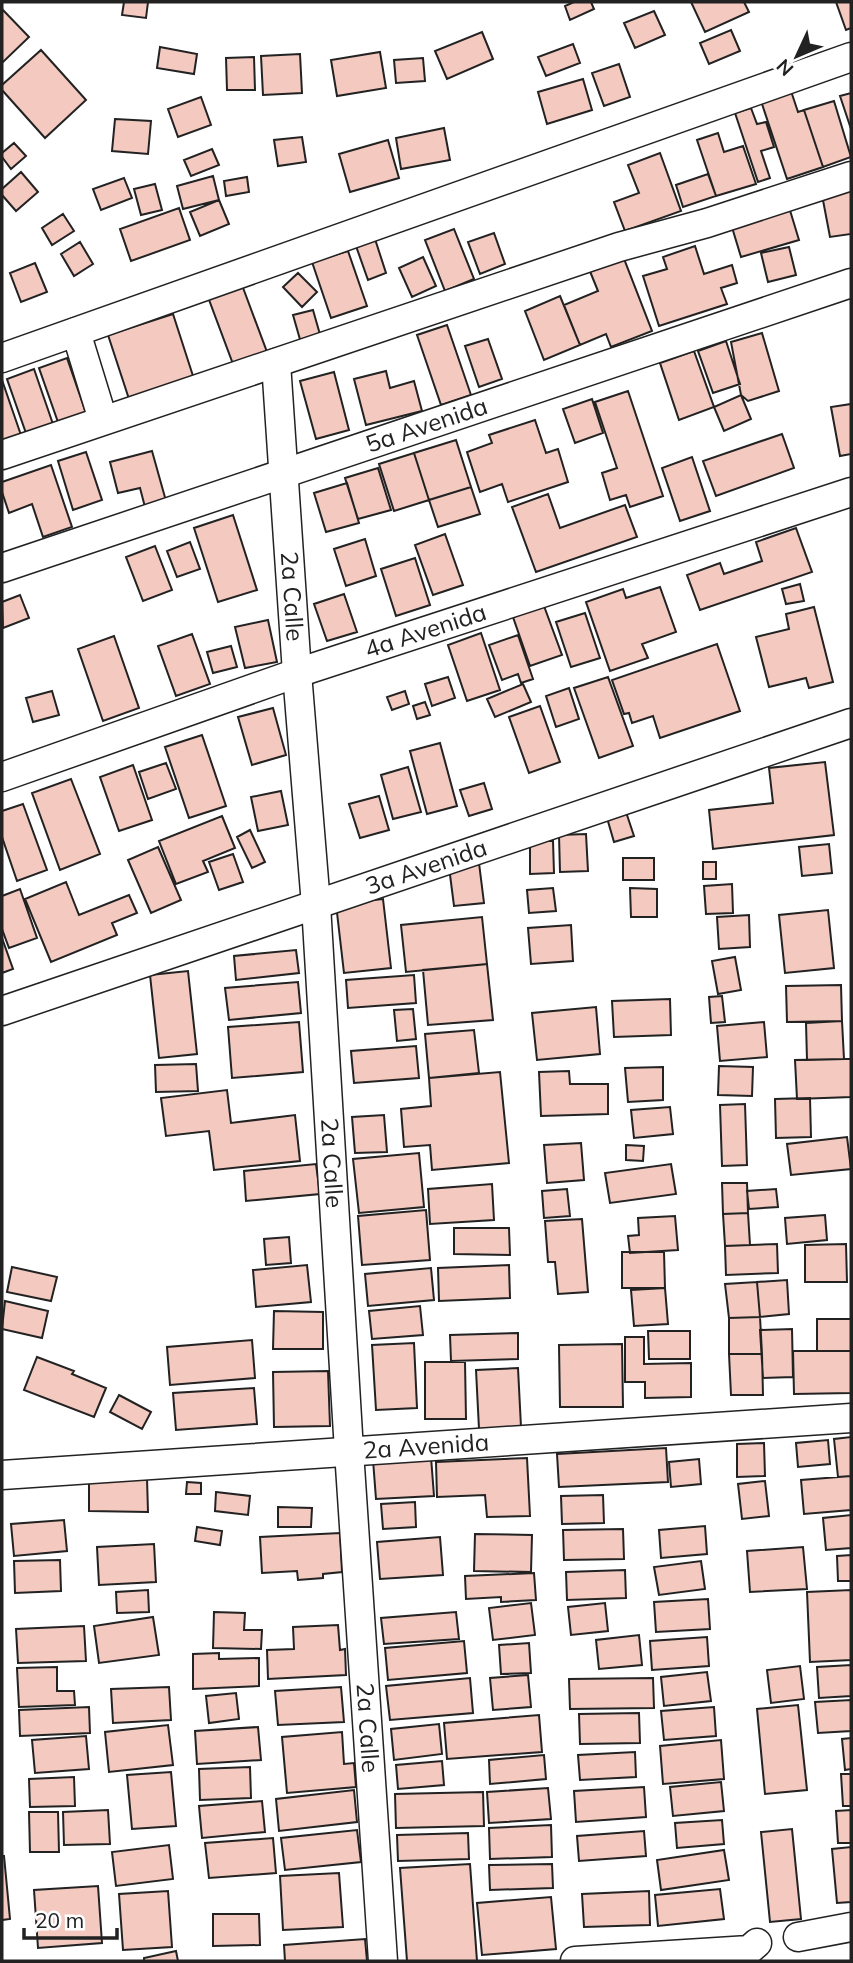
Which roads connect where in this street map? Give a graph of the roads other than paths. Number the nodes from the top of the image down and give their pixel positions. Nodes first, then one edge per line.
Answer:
1 (851, 57) edge
2 (851, 176) edge
3 (851, 283) edge
4 (76, 332) junction
5 (2, 358) edge
6 (276, 363) junction
7 (103, 421) junction
8 (2, 455) edge
9 (284, 474) junction
10 (851, 492) edge
11 (2, 568) edge
12 (297, 673) junction
13 (851, 723) edge
14 (2, 777) edge
15 (316, 905) junction
16 (2, 1012) edge
17 (851, 1418) edge
18 (349, 1451) junction
19 (2, 1475) edge
20 (851, 1927) edge
21 (799, 1937) dead end
22 (757, 1943) dead end
23 (383, 1961) edge
24 (575, 1961) edge

1 - 4 street
2 - 6 street
3 - 9 street, 5a Avenida
4 - 5 street
4 - 7 street
6 - 7 street
6 - 9 street, 2a Calle
7 - 8 street
9 - 11 street, 5a Avenida
9 - 12 street, 2a Calle
10 - 12 street, 4a Avenida
12 - 14 street, 4a Avenida
12 - 15 street, 2a Calle
13 - 15 street, 3a Avenida
15 - 16 street, 3a Avenida
15 - 18 street, 2a Calle
17 - 18 street, 2a Avenida
18 - 19 street, 2a Avenida
18 - 23 street, 2a Calle
20 - 21 street
22 - 24 street

